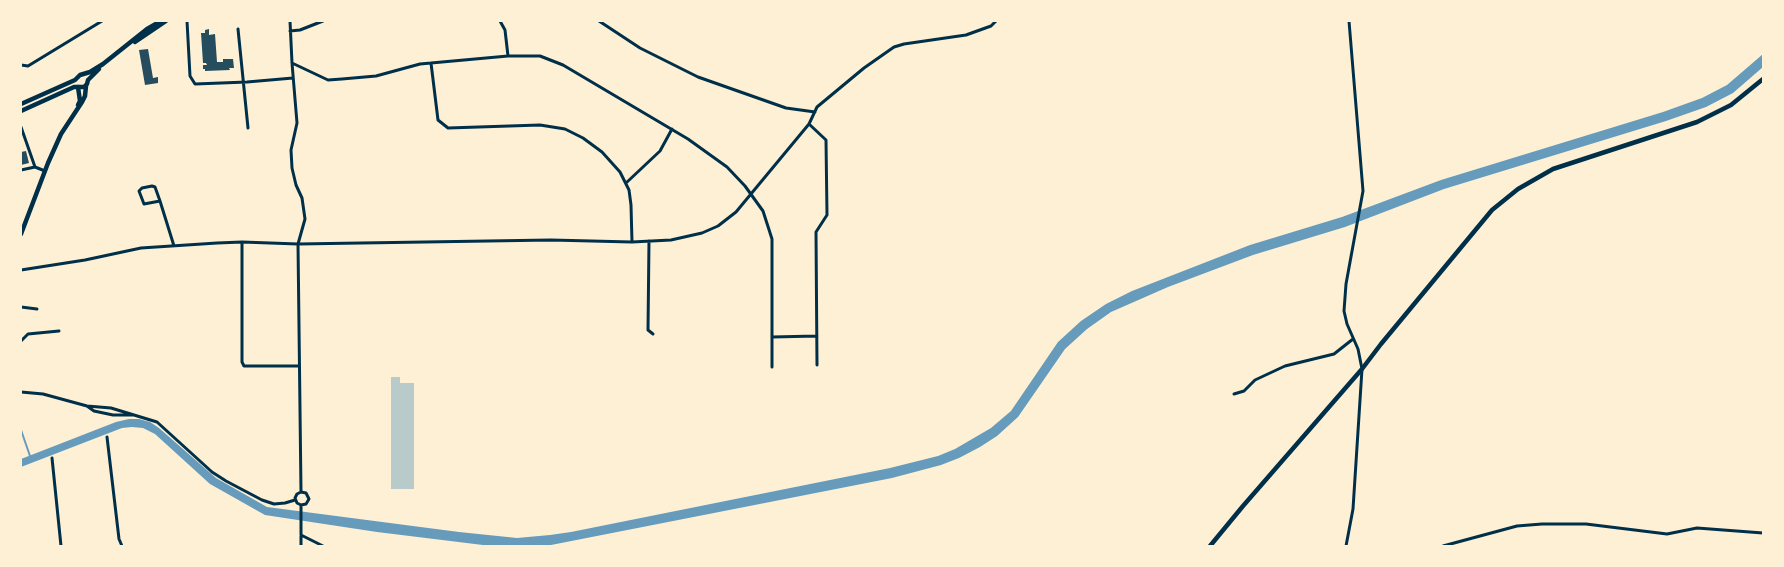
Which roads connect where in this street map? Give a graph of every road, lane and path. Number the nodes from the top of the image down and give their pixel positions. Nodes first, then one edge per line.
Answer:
1 (102, 21) edge
2 (161, 21) edge
3 (166, 21) edge
4 (187, 21) edge
5 (290, 21) edge
6 (322, 21) edge
7 (500, 21) edge
8 (599, 21) edge
9 (996, 21) edge
10 (1349, 21) edge
11 (238, 29) dead end
12 (290, 31) junction
13 (124, 49) junction
14 (508, 56) junction
15 (292, 63) junction
16 (431, 63) junction
17 (103, 64) junction
18 (21, 65) edge
19 (83, 75) junction
20 (293, 78) junction
21 (1763, 79) edge
22 (75, 80) junction
23 (88, 80) junction
24 (242, 82) junction
25 (86, 86) junction
26 (78, 87) junction
27 (21, 104) edge
28 (78, 107) junction
29 (21, 111) edge
30 (815, 112) junction
31 (808, 124) junction
32 (21, 127) edge
33 (248, 128) dead end
34 (672, 129) junction
35 (35, 167) junction
36 (21, 170) edge
37 (45, 171) junction
38 (626, 183) junction
39 (751, 195) junction
40 (160, 201) junction
41 (25, 215) edge
42 (21, 234) edge
43 (649, 241) junction
44 (242, 242) junction
45 (632, 242) junction
46 (298, 244) junction
47 (174, 246) junction
48 (21, 270) edge
49 (21, 307) edge
50 (37, 309) dead end
51 (59, 331) dead end
52 (653, 334) dead end
53 (817, 336) junction
54 (772, 337) junction
55 (1353, 339) junction
56 (21, 341) edge
57 (299, 366) junction
58 (817, 366) dead end
59 (772, 367) dead end
60 (1362, 369) junction
61 (21, 392) edge
62 (1234, 394) dead end
63 (107, 438) dead end
64 (52, 458) dead end
65 (301, 492) junction
66 (295, 500) junction
67 (300, 505) junction
68 (1763, 533) edge
69 (301, 535) junction
70 (62, 546) edge
71 (122, 546) edge
72 (301, 546) edge
73 (323, 546) edge
74 (1210, 546) edge
75 (1346, 546) edge
76 (1443, 546) edge

1 - 18 street
2 - 13 main road
3 - 13 main road
4 - 24 street
5 - 12 street
6 - 12 street
7 - 14 street
8 - 30 street
9 - 30 street
10 - 55 street
11 - 24 street
12 - 15 street
13 - 17 main road
14 - 16 street
14 - 34 street
15 - 16 street
15 - 20 street
16 - 38 street
17 - 19 main road
17 - 23 main road
19 - 22 main road
19 - 23 main road
20 - 24 street
20 - 46 street
21 - 60 main road
22 - 26 main road
22 - 27 main road
23 - 25 main road
24 - 33 street
25 - 26 main road
25 - 28 main road
26 - 28 main road
26 - 29 main road
28 - 37 main road
30 - 31 street
31 - 39 street
31 - 53 street
32 - 35 street
34 - 38 street
34 - 39 street
35 - 36 street
35 - 37 street
37 - 41 main road
38 - 45 street
39 - 43 street
39 - 54 street
40 - 40 street
40 - 47 street
41 - 42 main road
43 - 45 street
43 - 52 street
44 - 46 street
44 - 47 street
44 - 57 street
45 - 46 street
46 - 57 street
47 - 48 street
49 - 50 street
51 - 56 street
53 - 54 street
53 - 58 street
54 - 59 street
55 - 60 street
55 - 62 street
57 - 65 street
60 - 74 main road
60 - 75 street
61 - 66 street
63 - 71 street
64 - 70 street
65 - 66 street
65 - 67 street
66 - 67 street
67 - 69 street
68 - 76 street
69 - 72 street
69 - 73 street

